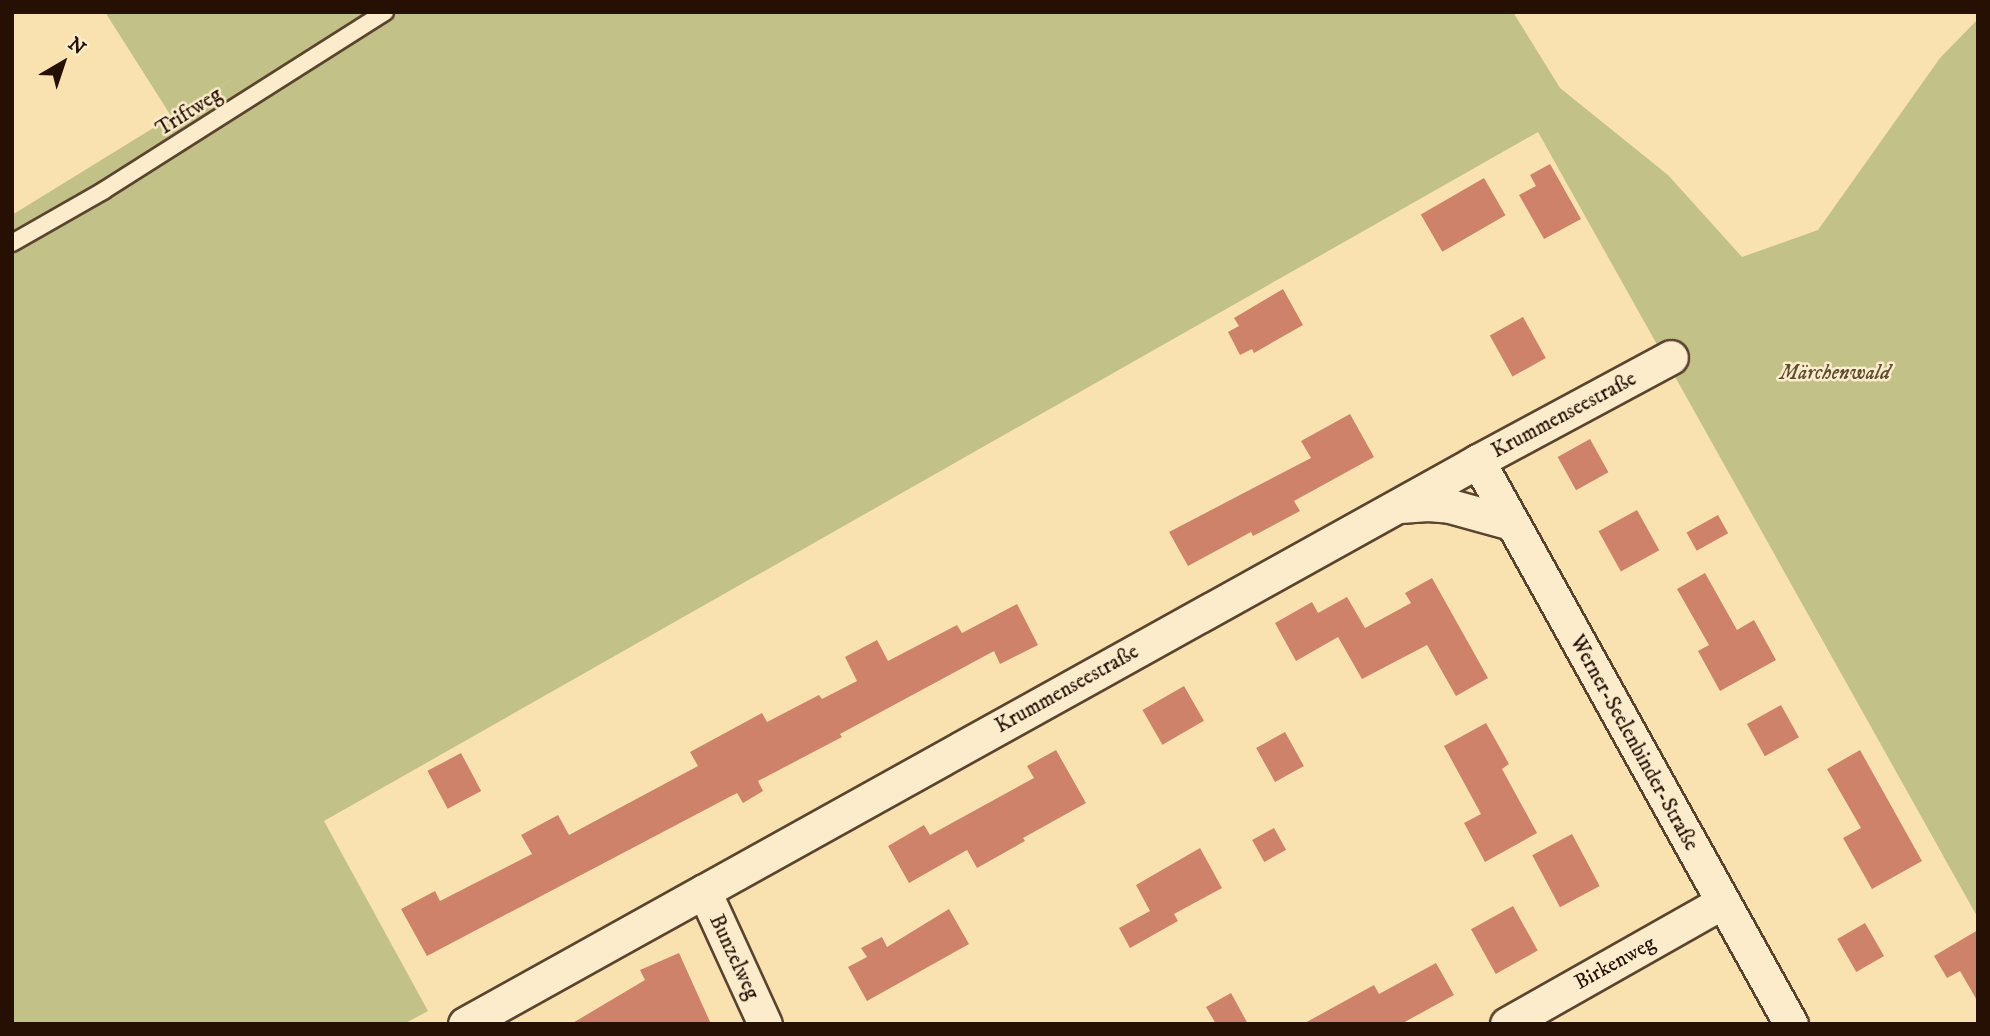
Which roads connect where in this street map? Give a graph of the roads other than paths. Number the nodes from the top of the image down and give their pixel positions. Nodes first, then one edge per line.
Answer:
1 (385, 12) edge
2 (12, 243) edge
3 (1671, 357) dead end
4 (1478, 461) junction
5 (1397, 506) junction
6 (1511, 523) junction
7 (704, 891) junction
8 (1723, 902) junction
9 (465, 1024) edge
10 (765, 1024) edge
11 (1507, 1024) edge
12 (1791, 1024) edge

1 - 2 lane, Triftweg
3 - 4 street, Krummenseestraße
4 - 5 street, Krummenseestraße
4 - 6 street, Werner-Seelenbinder-Straße
5 - 6 street
5 - 7 street, Krummenseestraße
6 - 8 street, Werner-Seelenbinder-Straße
7 - 9 street, Krummenseestraße
7 - 10 street, Bunzelweg
8 - 11 street, Birkenweg
8 - 12 street, Werner-Seelenbinder-Straße

